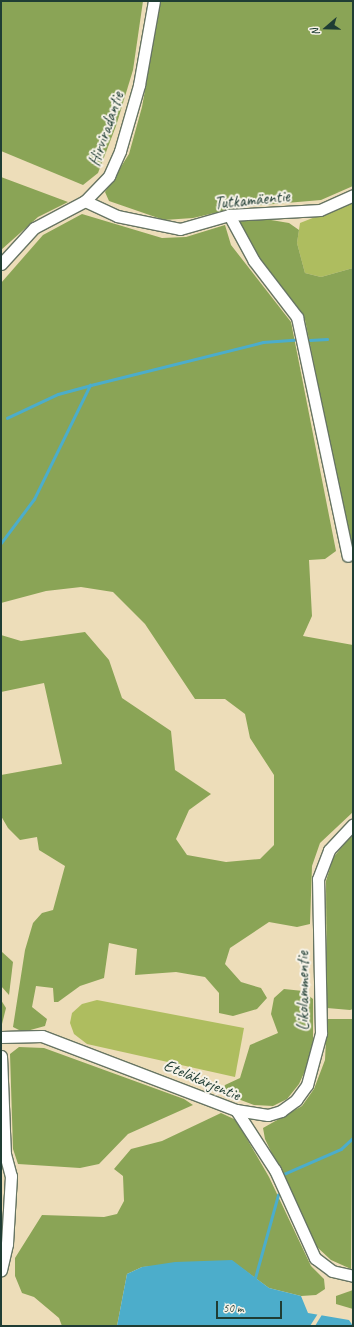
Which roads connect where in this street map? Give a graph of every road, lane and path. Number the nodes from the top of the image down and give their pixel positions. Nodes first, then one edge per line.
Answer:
1 (154, 1) edge
2 (353, 195) edge
3 (85, 202) junction
4 (229, 216) junction
5 (1, 264) edge
6 (348, 556) dead end
7 (353, 824) edge
8 (1, 1037) edge
9 (1, 1056) edge
10 (236, 1110) junction
11 (1, 1270) edge
12 (353, 1276) edge

1 - 3 street, Hirviradantie
2 - 4 street, Tutkamäentie
3 - 4 street, Tutkamäentie
3 - 5 street, Hirviradantie
4 - 6 street
7 - 10 street, Likolammentie
8 - 10 street, Eteläkärjentie
9 - 11 street
10 - 12 street, Eteläkärjentie

